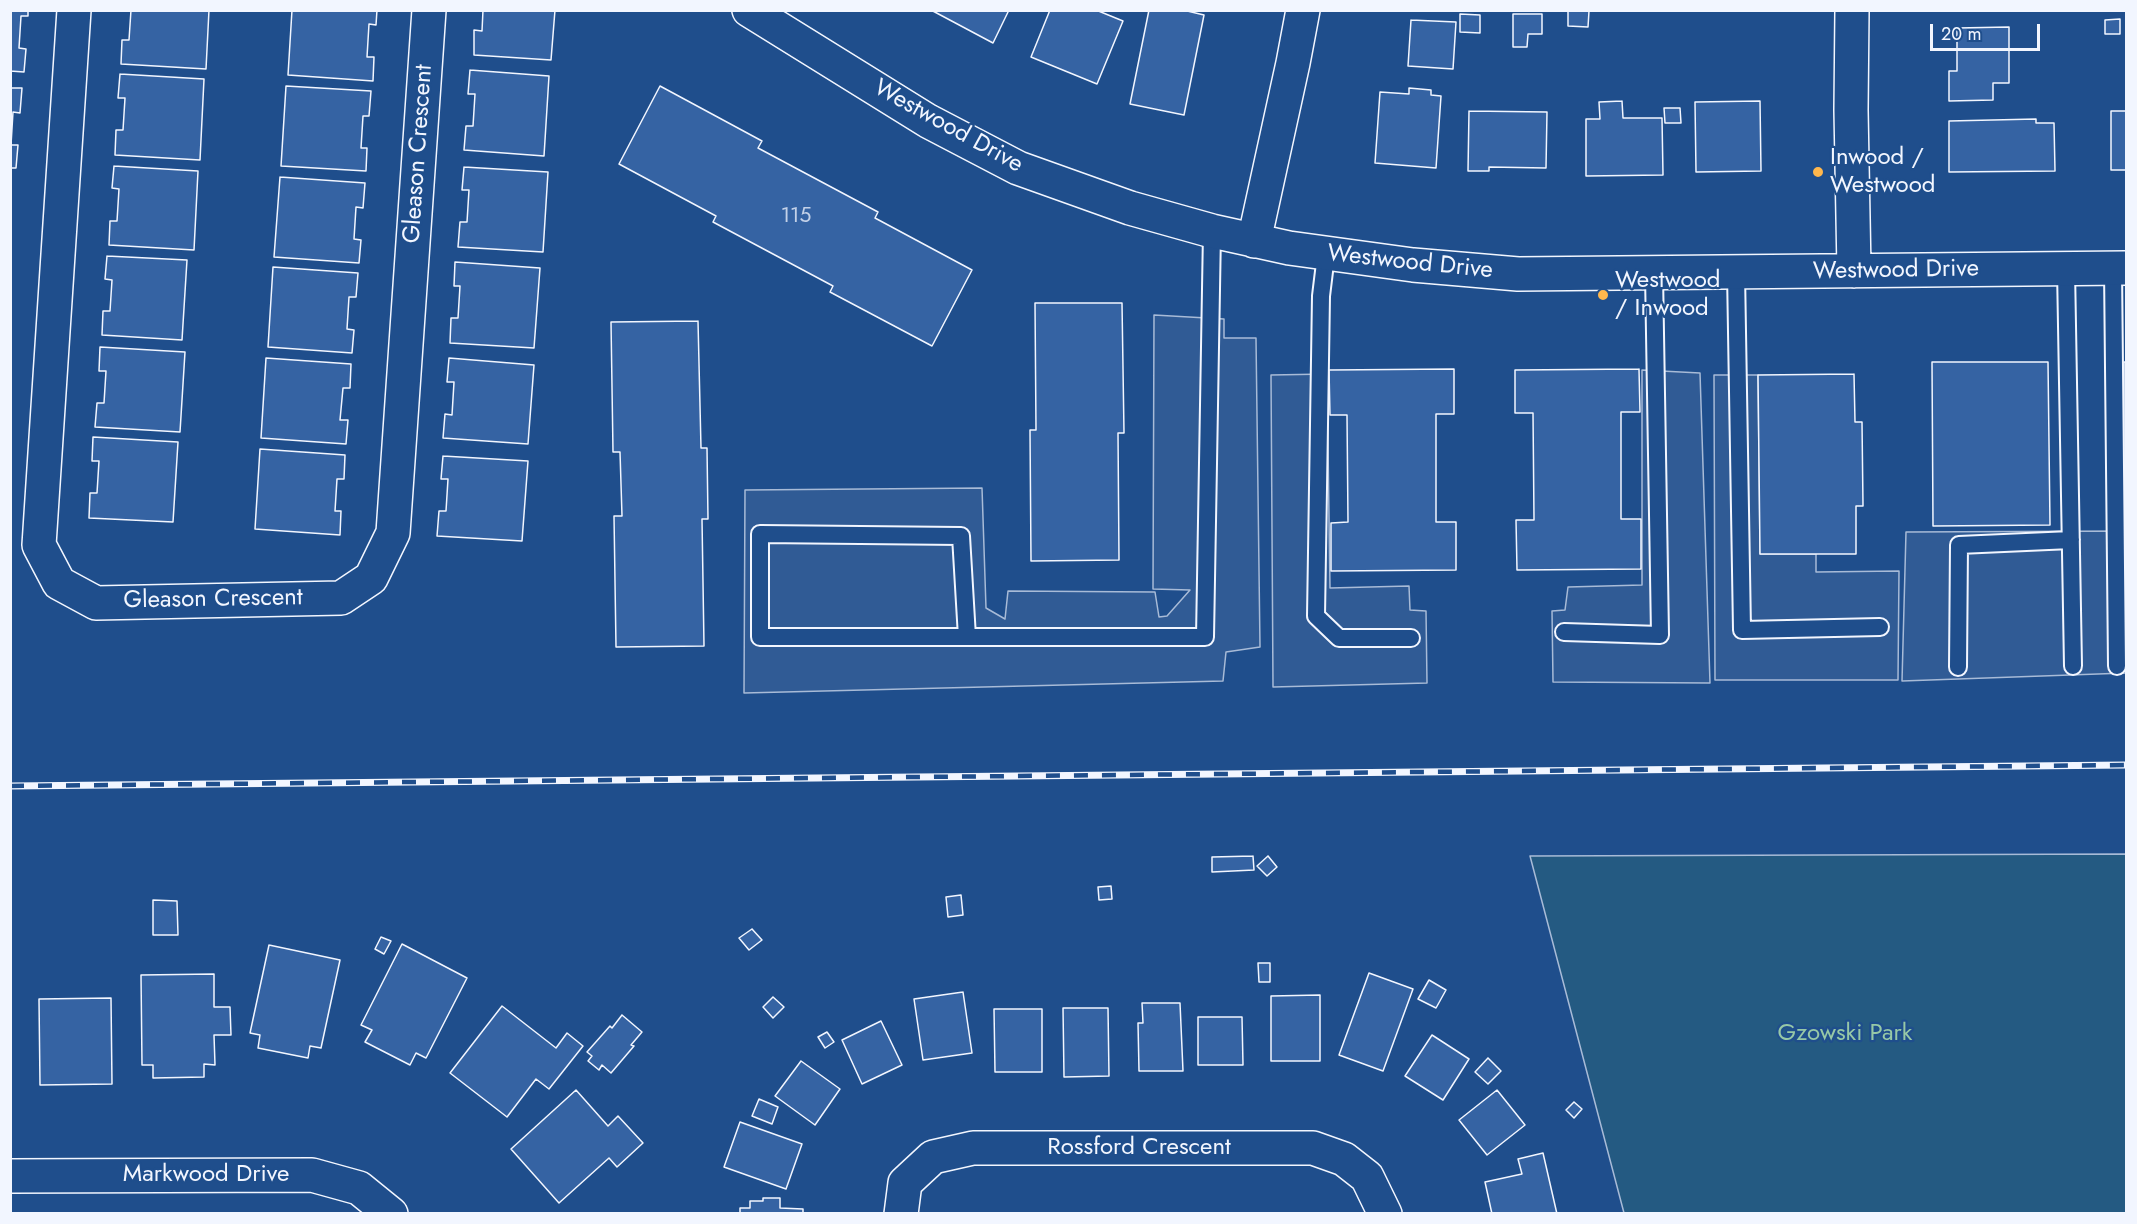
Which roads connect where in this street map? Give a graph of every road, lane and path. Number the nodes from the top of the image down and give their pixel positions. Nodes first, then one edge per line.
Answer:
1 (74, 10) edge
2 (429, 10) edge
3 (749, 10) edge
4 (1302, 10) edge
5 (1852, 10) edge
6 (1212, 231) junction
7 (1254, 241) junction
8 (1326, 255) junction
9 (2120, 268) edge
10 (2067, 269) junction
11 (1854, 271) junction
12 (1736, 272) junction
13 (1654, 273) junction
14 (2071, 540) junction
15 (2121, 544) edge
16 (1881, 627) dead end
17 (1564, 632) dead end
18 (967, 637) junction
19 (1411, 638) dead end
20 (2073, 666) dead end
21 (2117, 666) dead end
22 (1958, 667) dead end
23 (10, 1176) edge
24 (391, 1214) edge
25 (901, 1214) edge
26 (1384, 1214) edge

1 - 2 street, Gleason Crescent
3 - 6 street, Westwood Drive
4 - 7 street
5 - 11 street
6 - 7 street, Westwood Drive
6 - 18 lane
7 - 8 street, Westwood Drive
8 - 13 street, Westwood Drive
8 - 19 lane
9 - 10 street, Westwood Drive
9 - 15 lane
10 - 11 street, Westwood Drive
10 - 14 lane
11 - 12 street, Westwood Drive
12 - 13 street, Westwood Drive
12 - 16 lane
13 - 17 lane
14 - 20 lane
14 - 22 lane
15 - 21 lane
18 - 18 lane
23 - 24 street, Markwood Drive
25 - 26 street, Rossford Crescent

